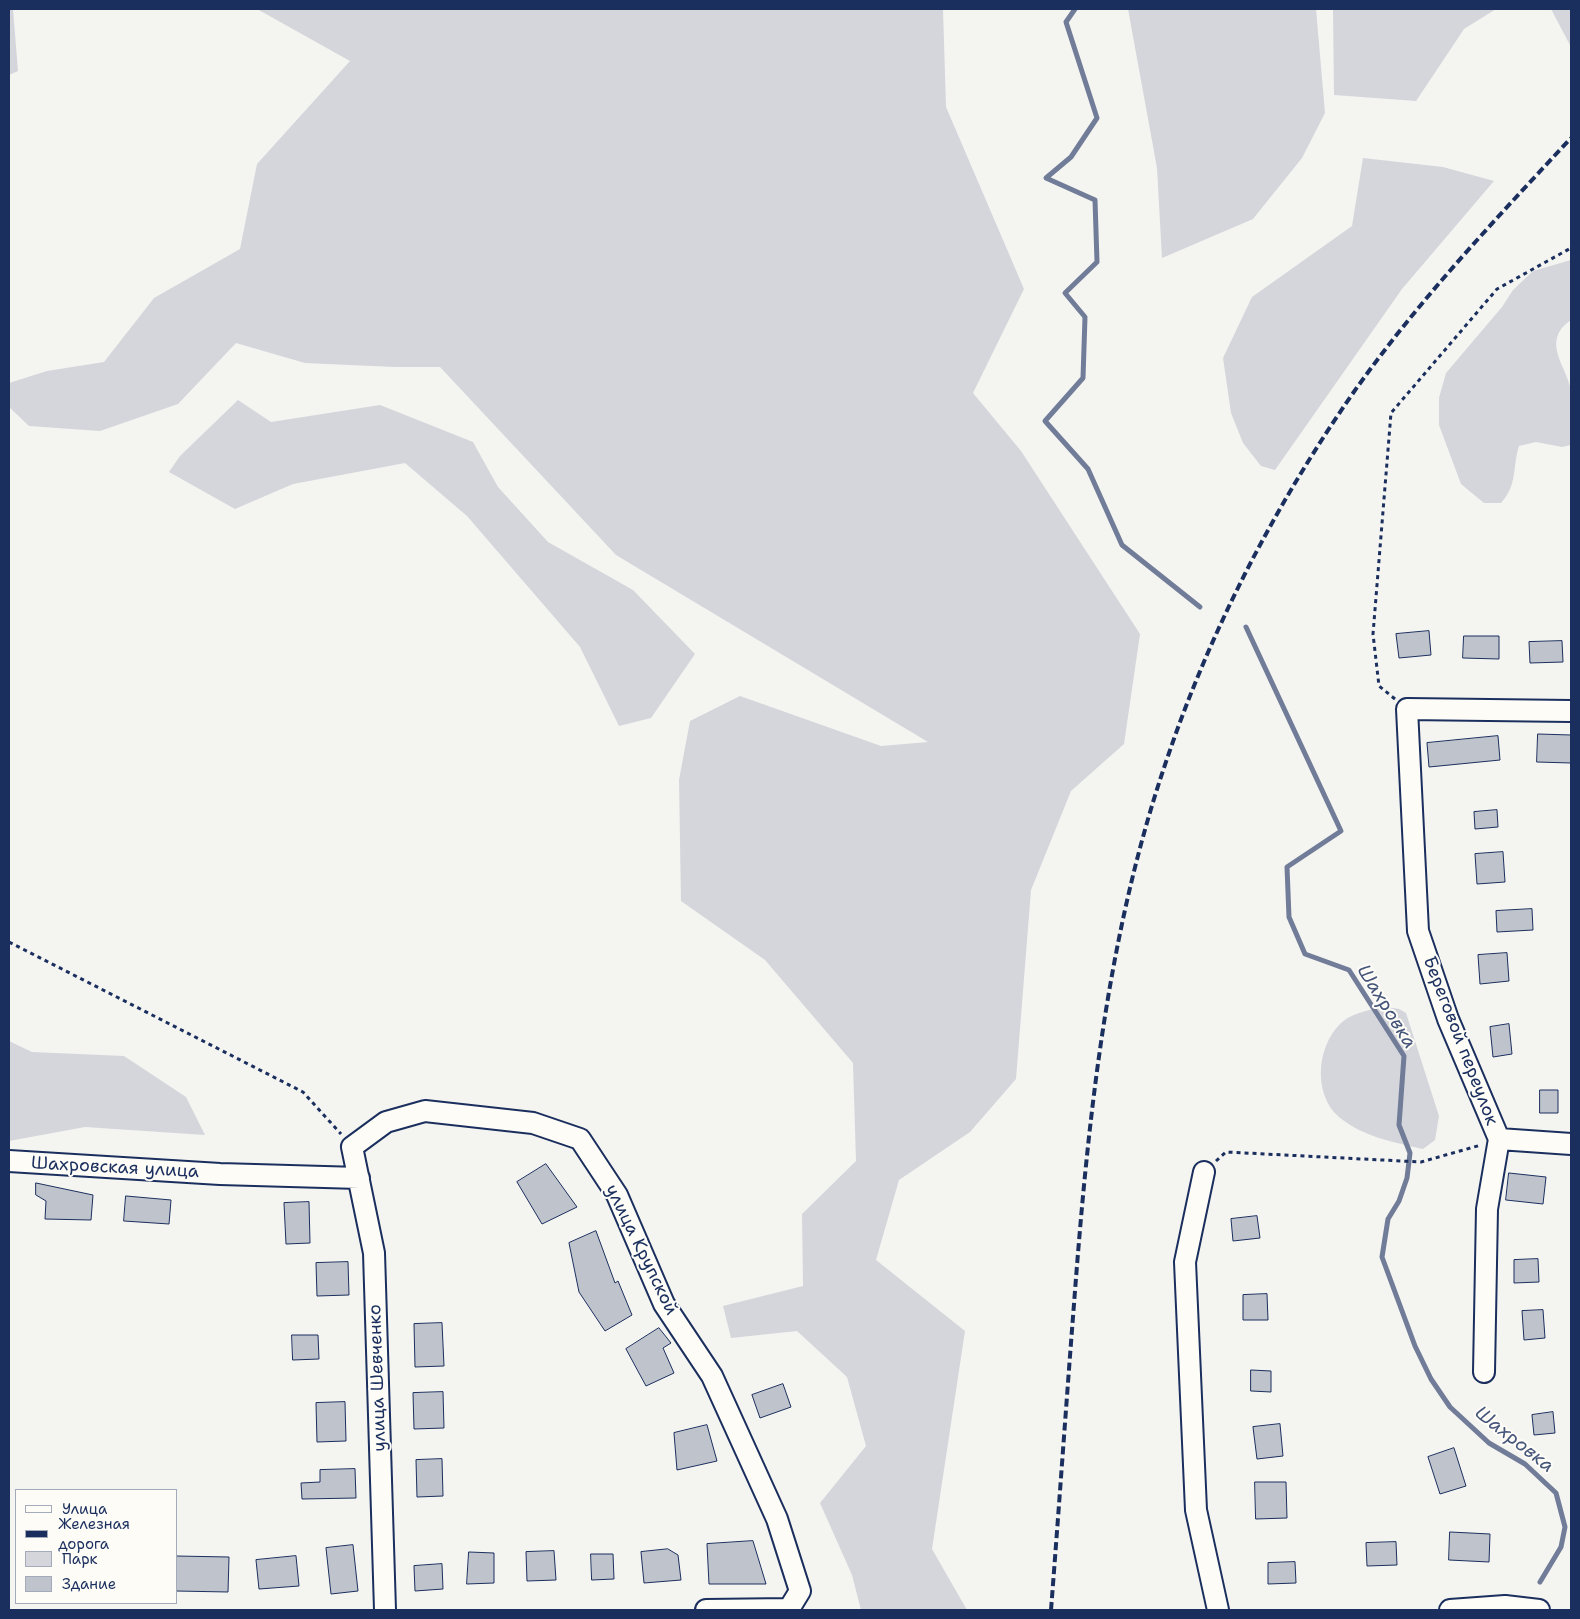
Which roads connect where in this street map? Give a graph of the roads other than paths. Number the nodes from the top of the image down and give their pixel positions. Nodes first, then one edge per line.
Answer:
1 (1571, 711) edge
2 (1499, 1140) junction
3 (1571, 1144) edge
4 (352, 1147) joint
5 (9, 1161) edge
6 (1204, 1172) road end
7 (359, 1178) junction
8 (1484, 1372) dead end
9 (385, 1610) edge
10 (706, 1610) edge
11 (790, 1610) edge
12 (1218, 1610) edge
13 (1450, 1610) edge
14 (1539, 1610) edge

1 - 2 street, Береговой переулок
2 - 3 street
2 - 8 street, Береговой переулок
4 - 7 street, улица Шевченко
4 - 11 street, улица Крупской
5 - 7 street, Шахровская улица
6 - 12 street
7 - 9 street, улица Шевченко
10 - 11 street
13 - 14 street

